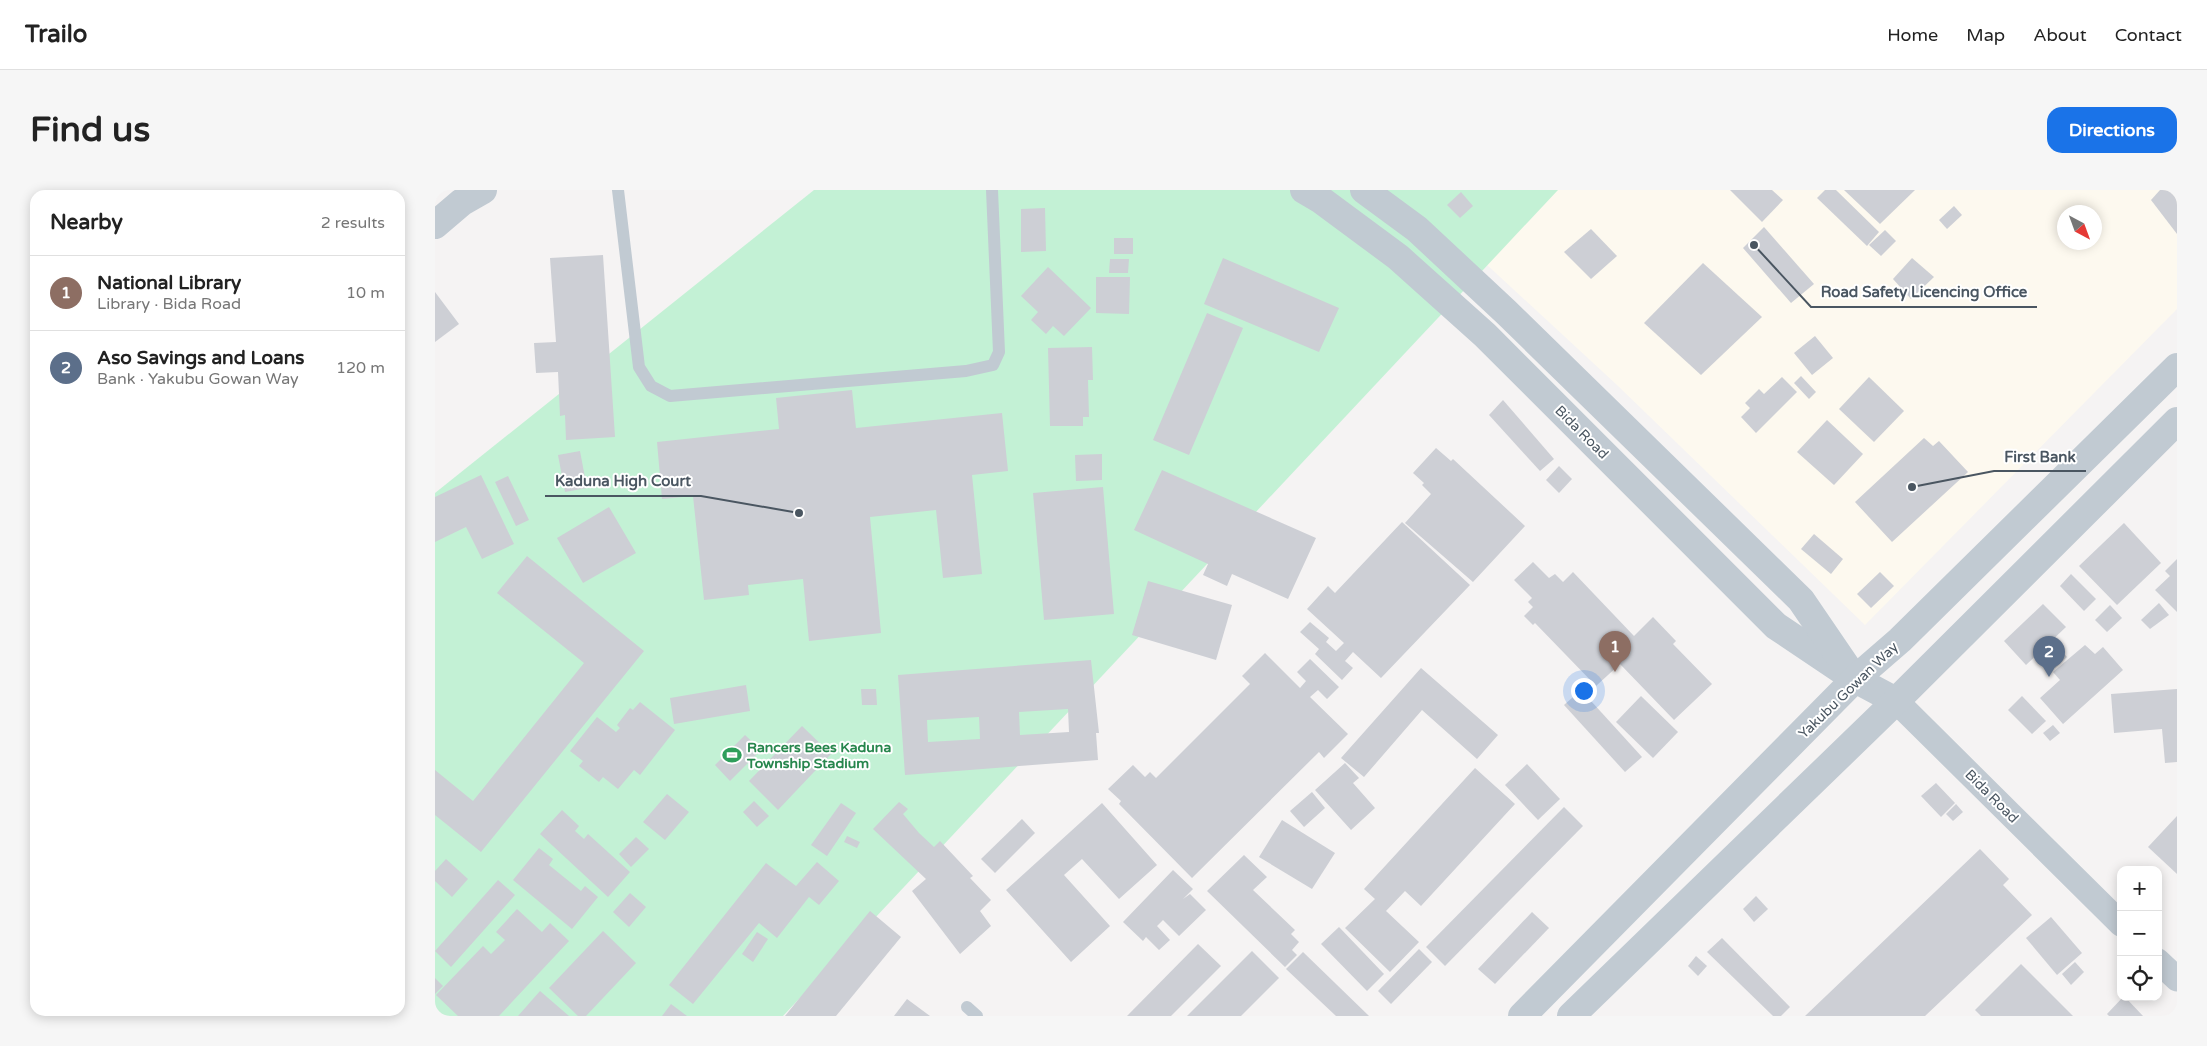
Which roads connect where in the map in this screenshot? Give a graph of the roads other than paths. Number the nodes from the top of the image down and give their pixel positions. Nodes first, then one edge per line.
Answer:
1 (483, 190) edge
2 (618, 190) edge
3 (992, 190) edge
4 (1304, 190) edge
5 (1364, 190) edge
6 (435, 225) edge
7 (2177, 366) edge
8 (2177, 421) edge
9 (1855, 679) junction
10 (1896, 701) junction
11 (2117, 920) edge
12 (2162, 965) edge
13 (2177, 979) edge
14 (967, 1006) dead end
15 (977, 1016) edge
16 (1522, 1016) edge
17 (1571, 1016) edge

1 - 6 street
2 - 3 lane
4 - 9 street, Bida Road
5 - 9 street, Bida Road
7 - 9 street, Yakubu Gowan Way
8 - 10 street
9 - 10 street, Bida Road
9 - 16 street, Yakubu Gowan Way
10 - 11 street, Bida Road
10 - 17 street
12 - 13 street
14 - 15 lane

